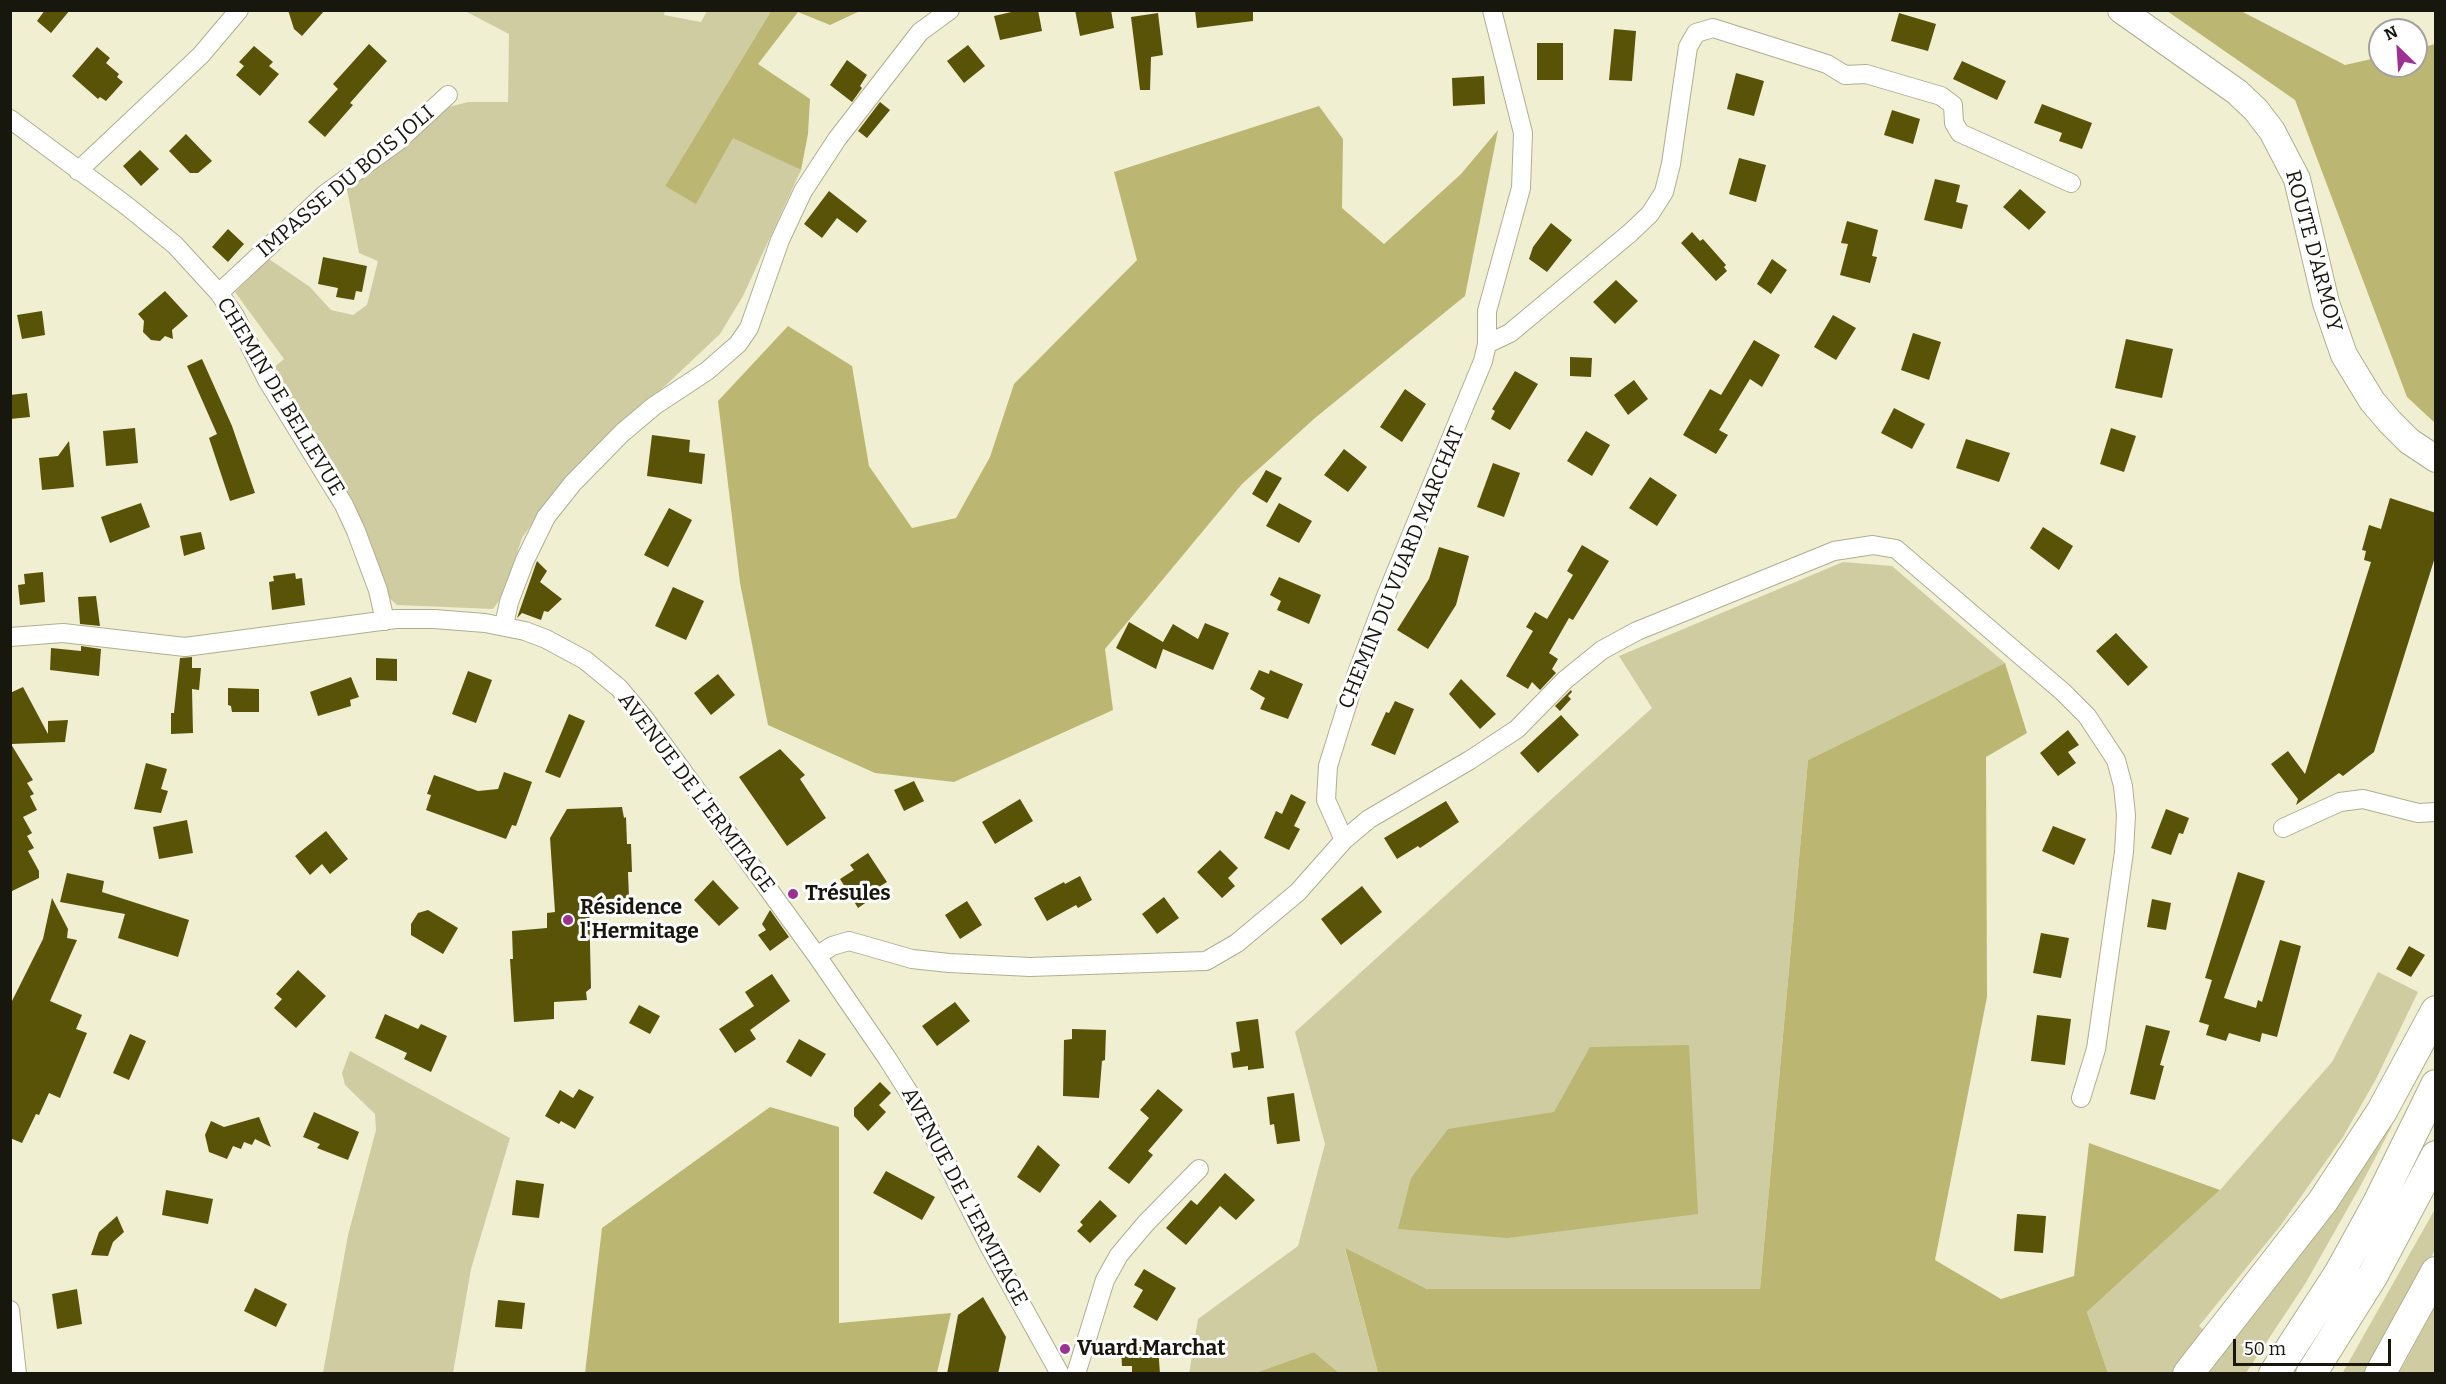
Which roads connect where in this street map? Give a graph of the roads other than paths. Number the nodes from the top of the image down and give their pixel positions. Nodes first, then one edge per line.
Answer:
1 (239, 10) edge
2 (950, 10) edge
3 (1492, 10) edge
4 (2121, 10) edge
5 (447, 95) dead end
6 (10, 119) edge
7 (78, 171) junction
8 (2071, 183) dead end
9 (219, 293) junction
10 (1487, 344) junction
11 (2436, 459) edge
12 (385, 621) junction
13 (504, 625) junction
14 (10, 637) edge
15 (2436, 812) edge
16 (2283, 828) dead end
17 (1344, 840) junction
18 (817, 956) junction
19 (2436, 1011) edge
20 (2436, 1085) edge
21 (2082, 1098) dead end
22 (2436, 1156) edge
23 (1199, 1169) dead end
24 (2436, 1272) edge
25 (10, 1310) edge
26 (16, 1374) edge
27 (1059, 1374) edge
28 (1076, 1374) edge
29 (2188, 1374) edge
30 (2274, 1374) edge
31 (2311, 1374) edge
32 (2380, 1374) edge

1 - 7 street
2 - 13 street
3 - 10 street, CHEMIN DU VUARD MARCHAT
4 - 11 main road, ROUTE D'ARMOY
5 - 9 street, IMPASSE DU BOIS JOLI
6 - 7 street, CHEMIN DE BELLEVUE
7 - 9 street, CHEMIN DE BELLEVUE
8 - 10 street
9 - 12 street, CHEMIN DE BELLEVUE
10 - 17 street, CHEMIN DU VUARD MARCHAT
12 - 13 street, AVENUE DE L'ERMITAGE
12 - 14 street, AVENUE DE L'ERMITAGE
13 - 18 street, AVENUE DE L'ERMITAGE
15 - 16 street
17 - 18 street
17 - 21 street
18 - 27 street, AVENUE DE L'ERMITAGE
19 - 29 highway
20 - 30 highway
22 - 31 highway
23 - 28 street
24 - 32 highway
25 - 26 street

